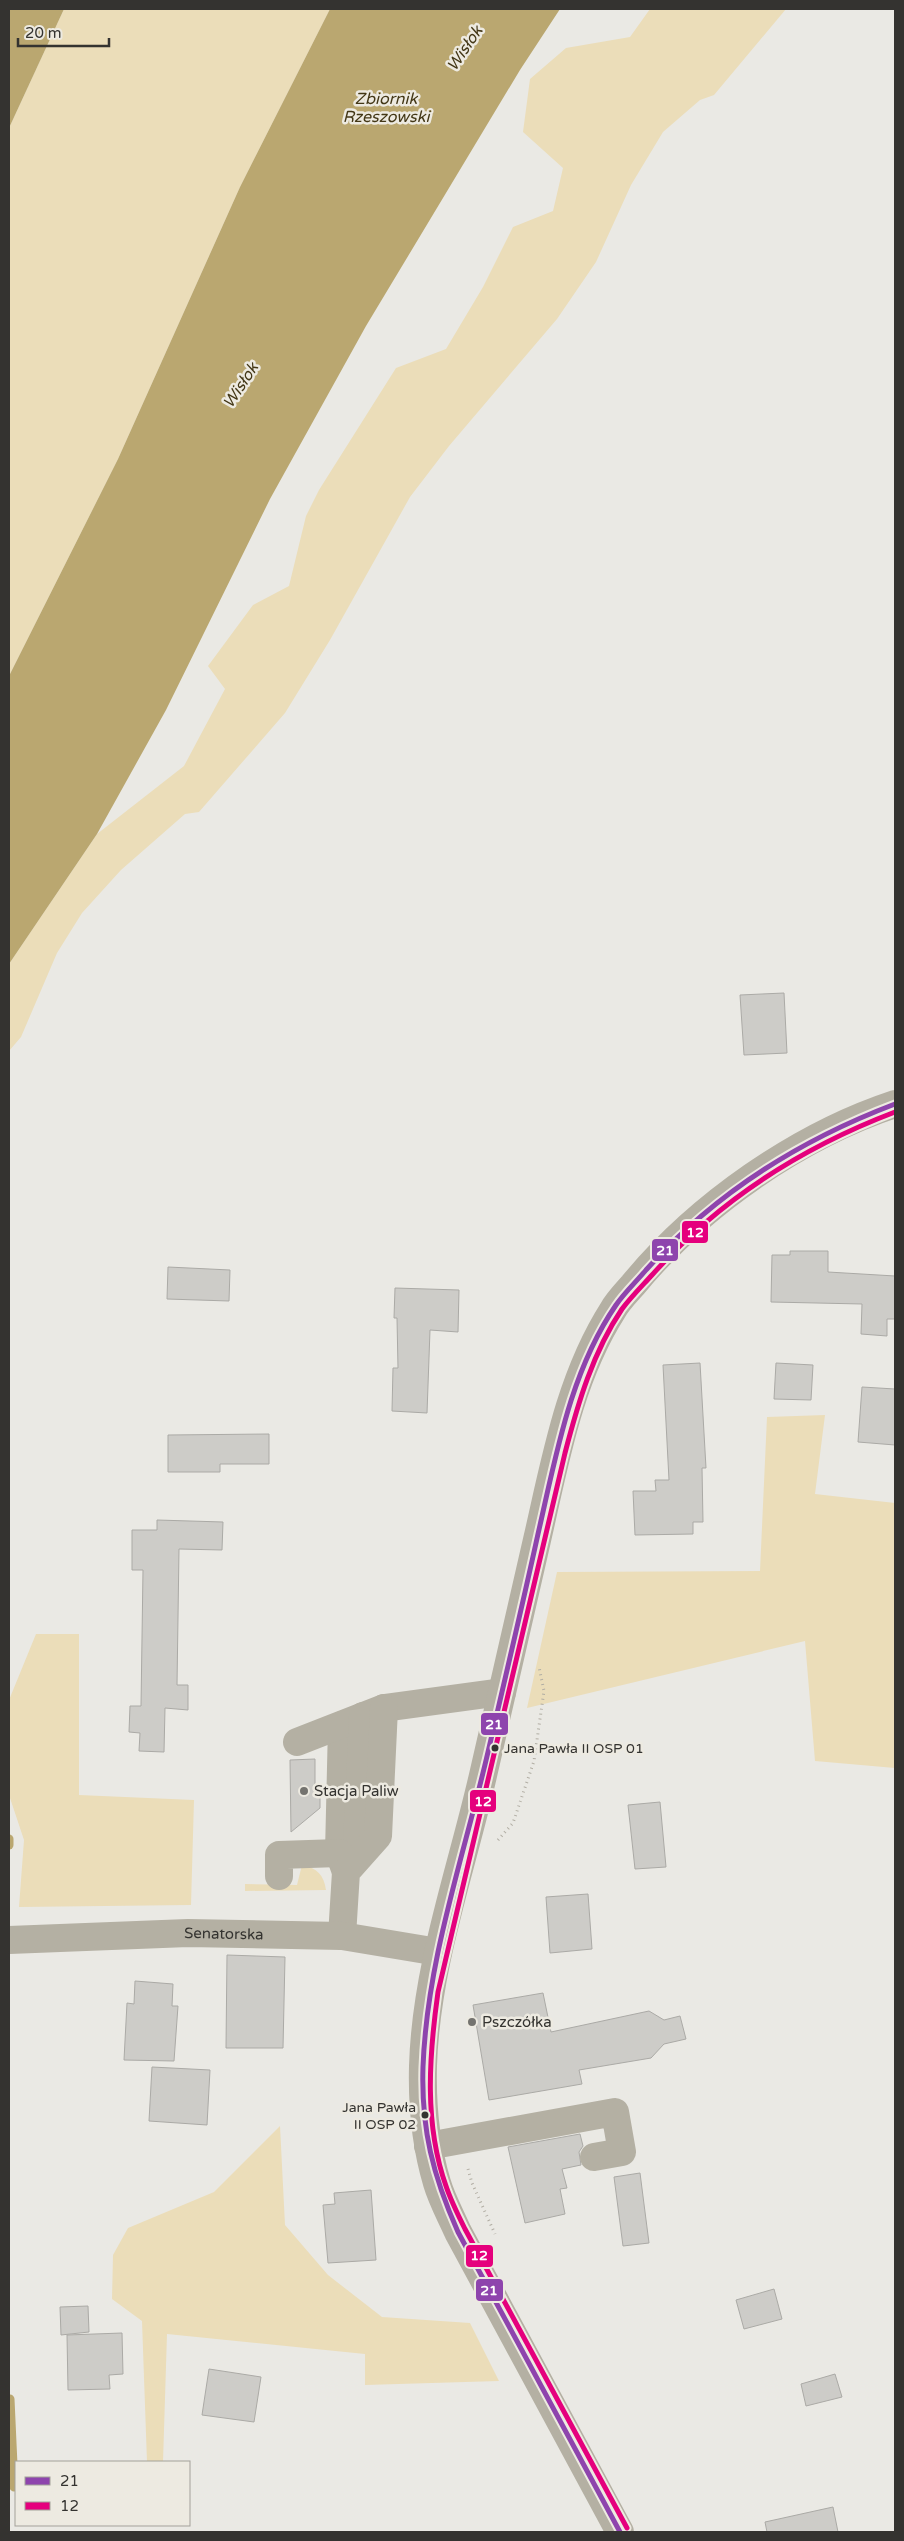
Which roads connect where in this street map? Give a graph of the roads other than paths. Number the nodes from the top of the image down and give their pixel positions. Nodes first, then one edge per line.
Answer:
1 (895, 1104) edge
2 (502, 1692) junction
3 (363, 1716) junction
4 (297, 1742) dead end
5 (347, 1862) junction
6 (279, 1876) dead end
7 (342, 1936) junction
8 (9, 1940) edge
9 (438, 1952) junction
10 (428, 2146) junction
11 (594, 2157) dead end
12 (620, 2532) edge

1 - 2 street
2 - 3 street
2 - 9 street
3 - 4 street
3 - 5 street
3 - 5 street
5 - 6 street
5 - 7 street
7 - 8 street, Senatorska
7 - 9 street, Senatorska
9 - 10 street
10 - 11 street
10 - 12 street

